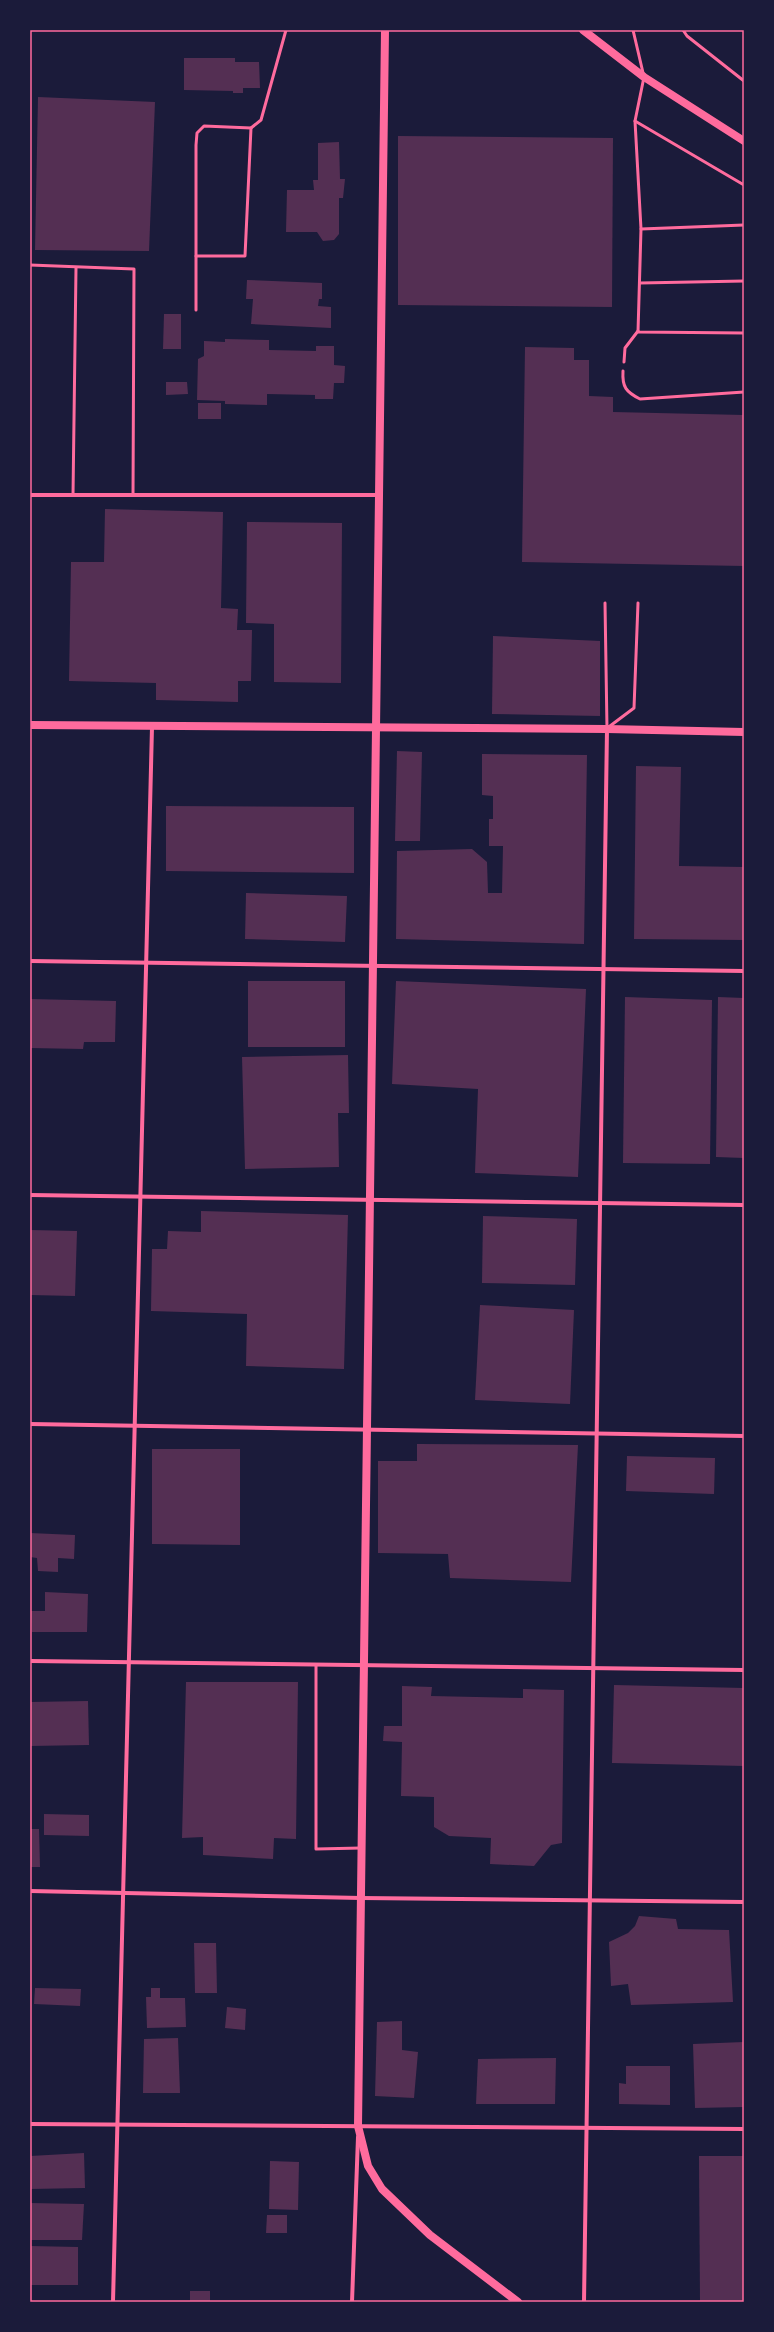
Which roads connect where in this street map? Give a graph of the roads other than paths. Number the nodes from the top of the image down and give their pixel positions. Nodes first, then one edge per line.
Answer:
1 (286, 30) edge
2 (385, 30) edge
3 (583, 30) edge
4 (633, 30) edge
5 (683, 30) edge
6 (644, 77) junction
7 (744, 81) edge
8 (635, 121) junction
9 (251, 128) junction
10 (744, 140) edge
11 (744, 186) edge
12 (744, 226) edge
13 (641, 229) junction
14 (196, 256) junction
15 (30, 266) edge
16 (76, 268) junction
17 (744, 281) edge
18 (640, 283) junction
19 (196, 310) dead end
20 (638, 331) junction
21 (744, 333) edge
22 (624, 362) dead end
23 (623, 371) dead end
24 (744, 392) edge
25 (30, 495) edge
26 (74, 495) junction
27 (133, 495) junction
28 (379, 495) junction
29 (605, 603) dead end
30 (638, 603) dead end
31 (30, 725) edge
32 (152, 726) junction
33 (376, 729) junction
34 (607, 729) junction
35 (744, 732) edge
36 (30, 961) edge
37 (147, 962) junction
38 (373, 965) junction
39 (603, 969) junction
40 (744, 971) edge
41 (30, 1195) edge
42 (140, 1197) junction
43 (370, 1200) junction
44 (600, 1203) junction
45 (744, 1205) edge
46 (30, 1424) edge
47 (135, 1426) junction
48 (367, 1430) junction
49 (597, 1434) junction
50 (744, 1436) edge
51 (30, 1661) edge
52 (129, 1662) junction
53 (364, 1665) junction
54 (316, 1666) junction
55 (593, 1668) junction
56 (744, 1670) edge
57 (361, 1848) junction
58 (30, 1891) edge
59 (123, 1893) junction
60 (361, 1898) junction
61 (590, 1901) junction
62 (744, 1902) edge
63 (30, 2124) edge
64 (118, 2125) junction
65 (358, 2126) junction
66 (587, 2128) junction
67 (744, 2129) edge
68 (113, 2302) edge
69 (352, 2302) edge
70 (518, 2302) edge
71 (584, 2302) edge

1 - 9 lane
2 - 28 main road
3 - 6 main road
4 - 6 lane
5 - 7 lane
6 - 8 lane
6 - 10 main road
8 - 11 lane
8 - 13 lane
9 - 14 lane
9 - 14 lane
12 - 13 lane
13 - 18 lane
14 - 19 lane
15 - 16 lane
16 - 26 lane
16 - 27 lane
17 - 18 lane
18 - 20 lane
20 - 21 lane
20 - 22 lane
23 - 24 lane
25 - 26 street
26 - 27 street
27 - 28 street
28 - 33 main road
29 - 34 lane
30 - 34 lane
31 - 32 main road
32 - 33 main road
32 - 37 street
33 - 34 main road
33 - 38 main road
34 - 35 main road
34 - 39 street
36 - 37 street
37 - 38 street
37 - 42 street
38 - 39 street
38 - 43 main road
39 - 40 street
39 - 44 street
41 - 42 street
42 - 43 street
42 - 47 street
43 - 44 street
43 - 48 main road
44 - 45 street
44 - 49 street
46 - 47 street
47 - 48 street
47 - 52 street
48 - 49 street
48 - 53 main road
49 - 50 street
49 - 55 street
51 - 52 street
52 - 54 street
52 - 59 street
53 - 54 street
53 - 55 street
53 - 57 main road
54 - 57 lane
55 - 56 street
55 - 61 street
57 - 60 main road
58 - 59 street
59 - 60 street
59 - 64 street
60 - 61 street
60 - 65 main road
61 - 62 street
61 - 66 street
63 - 64 street
64 - 65 street
64 - 68 street
65 - 66 street
65 - 69 street
65 - 70 main road
66 - 67 street
66 - 71 street

